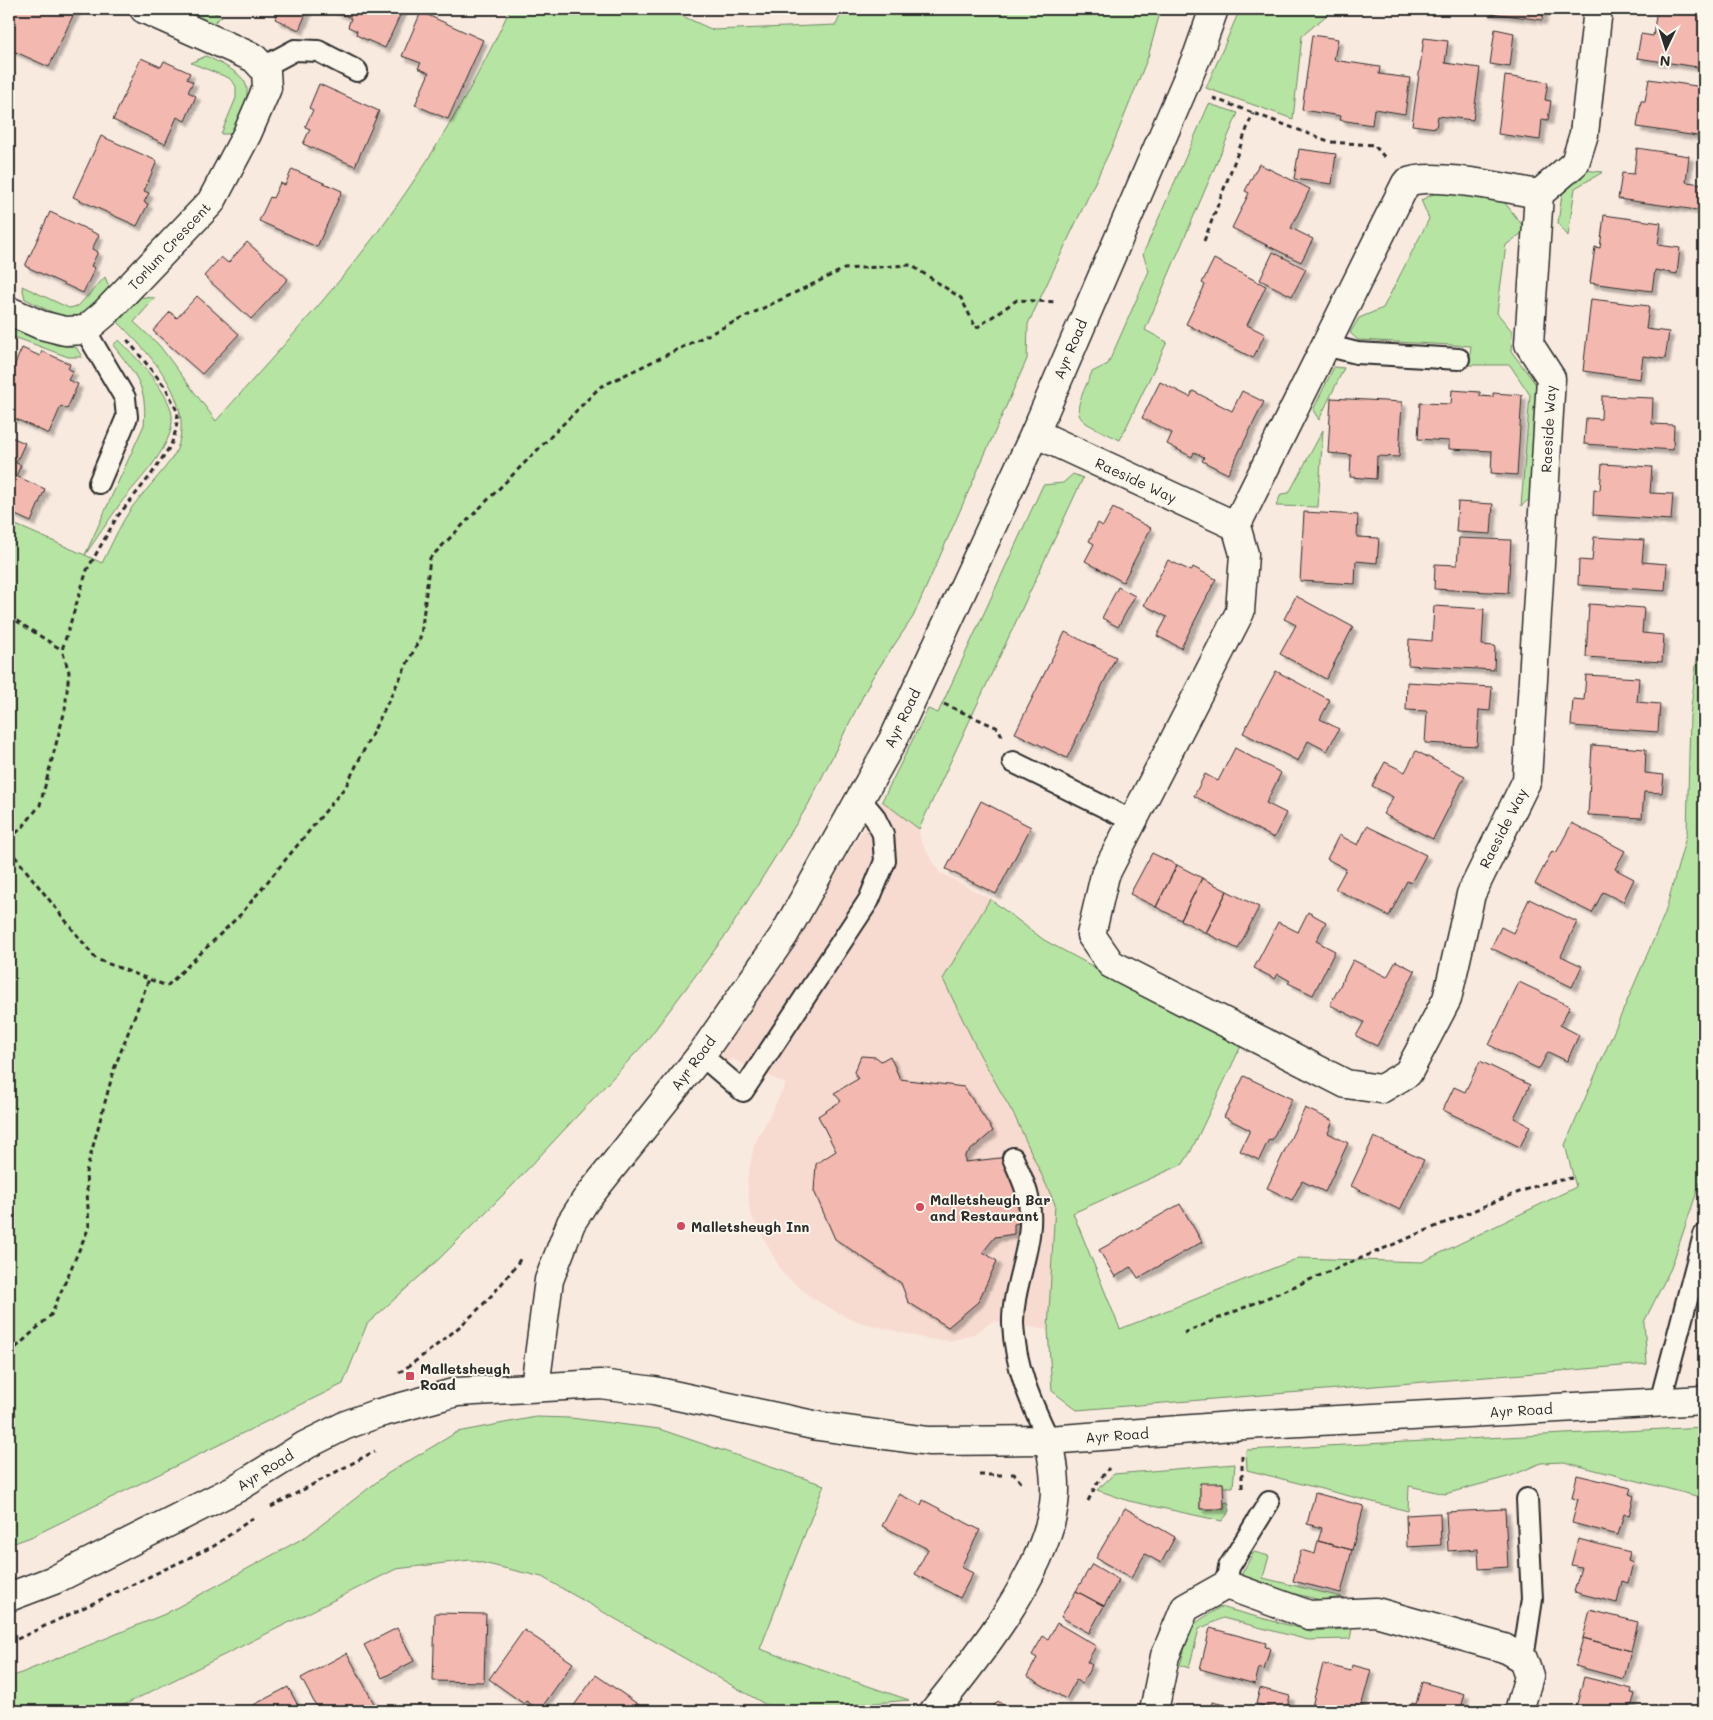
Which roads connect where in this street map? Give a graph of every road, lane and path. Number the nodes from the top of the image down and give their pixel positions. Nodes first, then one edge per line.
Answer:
1 (144, 9) edge
2 (1214, 9) edge
3 (1598, 9) edge
4 (263, 68) junction
5 (357, 71) dead end
6 (1184, 87) junction
7 (1254, 113) junction
8 (1406, 183) junction
9 (1539, 194) junction
10 (1204, 241) dead end
11 (9, 311) edge
12 (1085, 314) junction
13 (95, 321) junction
14 (1325, 345) junction
15 (1459, 359) dead end
16 (1035, 433) junction
17 (99, 483) dead end
18 (1236, 526) junction
19 (9, 616) edge
20 (62, 650) junction
21 (915, 691) junction
22 (1013, 762) joint
23 (859, 798) junction
24 (1133, 821) junction
25 (9, 838) edge
26 (9, 849) edge
27 (149, 979) junction
28 (701, 1055) junction
29 (1013, 1158) dead end
30 (1572, 1178) dead end
31 (1704, 1235) edge
32 (522, 1255) dead end
33 (1184, 1334) dead end
34 (9, 1354) edge
35 (392, 1378) dead end
36 (534, 1386) junction
37 (1704, 1400) edge
38 (1660, 1402) junction
39 (1049, 1440) junction
40 (1527, 1499) dead end
41 (1269, 1502) dead end
42 (260, 1513) dead end
43 (1226, 1586) junction
44 (9, 1597) edge
45 (9, 1643) edge
46 (1523, 1659) junction
47 (890, 1711) edge
48 (902, 1711) edge
49 (934, 1711) edge
50 (1154, 1711) edge
51 (1519, 1711) edge

1 - 4 street
2 - 6 street, Ayr Road
3 - 9 street
4 - 5 lane
4 - 13 street, Torlum Crescent
6 - 7 path
6 - 12 street, Ayr Road
7 - 8 path
7 - 10 path
8 - 9 street
8 - 14 street
9 - 24 street, Raeside Way
11 - 13 street
12 - 16 street, Ayr Road
12 - 27 path
13 - 17 lane
13 - 20 path
14 - 15 lane
14 - 18 street
16 - 18 street, Raeside Way
16 - 21 street, Ayr Road
18 - 24 street, Raeside Way
19 - 20 path
20 - 25 path
21 - 22 path
21 - 23 street, Ayr Road
22 - 24 lane
23 - 28 street, Ayr Road
23 - 28 lane
26 - 27 path
27 - 34 path
28 - 36 street, Ayr Road
29 - 39 lane
30 - 33 path
31 - 38 lane
32 - 35 path
36 - 39 street, Ayr Road
36 - 44 street, Ayr Road
37 - 38 street, Ayr Road
38 - 39 street, Ayr Road
39 - 49 street
40 - 46 lane
41 - 43 lane
42 - 45 path
43 - 46 street
43 - 50 street
46 - 51 street
47 - 48 path

